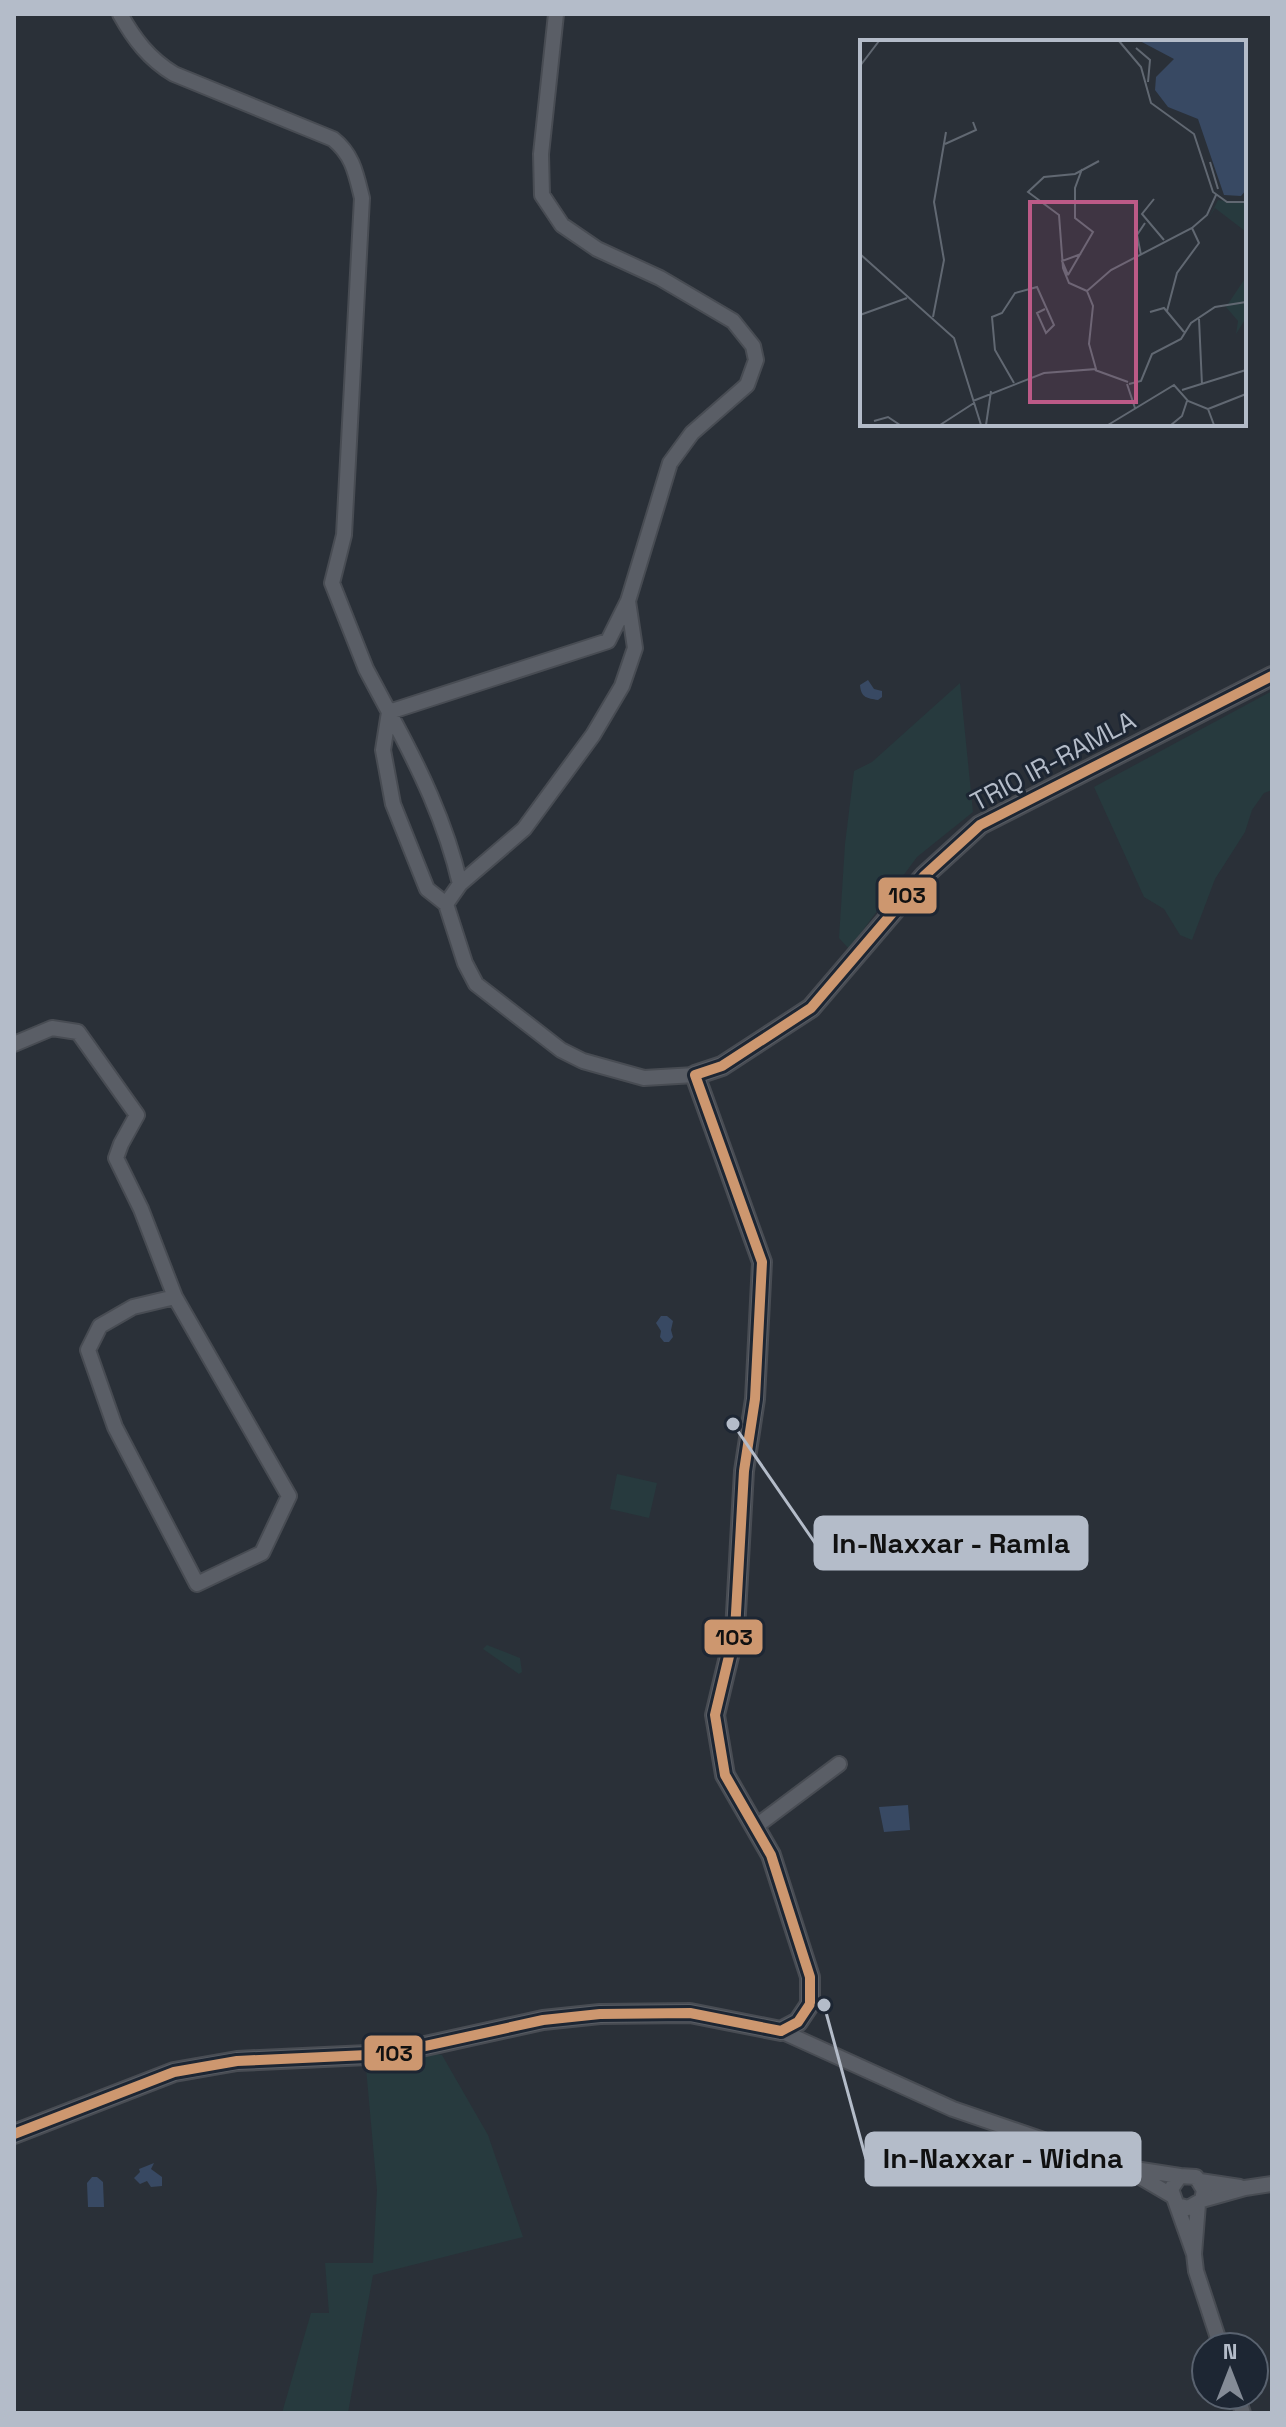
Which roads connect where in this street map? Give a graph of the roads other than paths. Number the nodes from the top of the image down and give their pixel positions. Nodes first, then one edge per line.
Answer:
1 (120, 14) edge
2 (556, 14) edge
3 (628, 601) junction
4 (1272, 676) edge
5 (389, 712) junction
6 (460, 884) junction
7 (446, 904) junction
8 (14, 1044) edge
9 (695, 1075) junction
10 (175, 1297) junction
11 (839, 1764) dead end
12 (755, 1827) junction
13 (781, 2031) junction
14 (14, 2134) edge
15 (1122, 2167) junction
16 (1180, 2176) junction
17 (1200, 2181) junction
18 (1272, 2184) edge
19 (1245, 2188) junction
20 (1174, 2200) junction
21 (1200, 2202) junction
22 (1194, 2254) junction
23 (1216, 2331) edge

1 - 5 street
2 - 3 street
3 - 5 street
3 - 6 street
4 - 9 main road, TRIQ IR-RAMLA
5 - 6 street
5 - 7 street
6 - 7 street
7 - 9 street
8 - 10 street
9 - 12 main road
10 - 10 street
11 - 12 street
12 - 13 main road
13 - 14 main road
13 - 15 street
15 - 16 street
15 - 20 street
16 - 17 street
16 - 20 street
17 - 19 street
17 - 21 street
18 - 19 street
19 - 21 street
20 - 21 street
20 - 22 street
21 - 22 street
22 - 23 street

